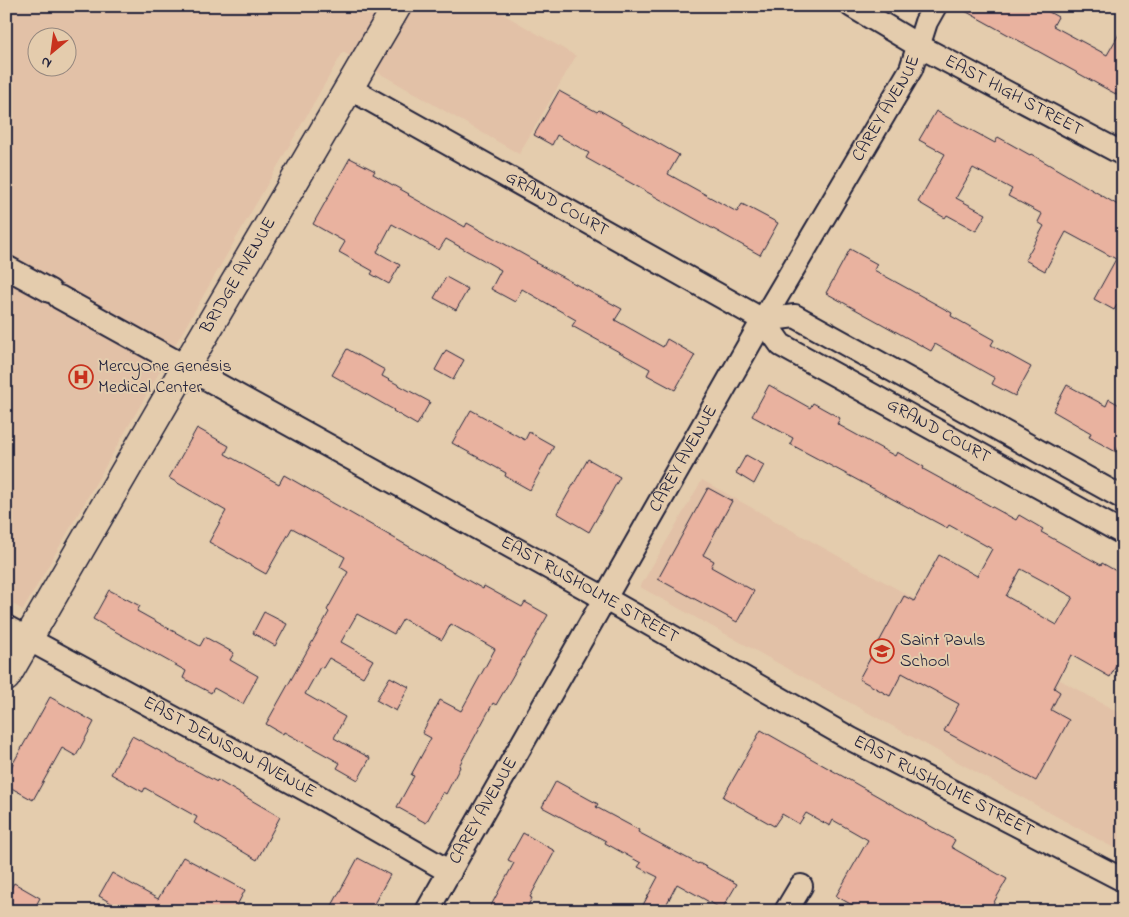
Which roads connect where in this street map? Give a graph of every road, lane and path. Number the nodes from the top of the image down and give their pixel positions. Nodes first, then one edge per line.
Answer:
1 (397, 6) edge
2 (852, 6) edge
3 (935, 6) edge
4 (919, 46) junction
5 (349, 88) junction
6 (1123, 154) edge
7 (6, 267) edge
8 (763, 320) junction
9 (186, 366) junction
10 (1123, 498) edge
11 (1123, 533) edge
12 (606, 599) junction
13 (17, 633) edge
14 (6, 677) edge
15 (450, 872) junction
16 (1123, 880) edge
17 (801, 886) dead end
18 (427, 911) edge
19 (786, 911) edge

1 - 5 street, BRIDGE AVENUE
2 - 4 street, EAST HIGH STREET
3 - 4 street, CAREY AVENUE
4 - 6 street, EAST HIGH STREET
4 - 8 street, CAREY AVENUE
5 - 8 street, GRAND COURT
5 - 9 street, BRIDGE AVENUE
7 - 9 street, EAST RUSHOLME STREET
8 - 10 street, GRAND COURT
8 - 11 street, GRAND COURT
8 - 12 street, CAREY AVENUE
9 - 12 street, EAST RUSHOLME STREET
9 - 13 street, BRIDGE AVENUE
12 - 15 street, CAREY AVENUE
12 - 16 street, EAST RUSHOLME STREET
13 - 14 street, BRIDGE AVENUE
13 - 15 street, EAST DENISON AVENUE
15 - 18 street, CAREY AVENUE
17 - 19 street

